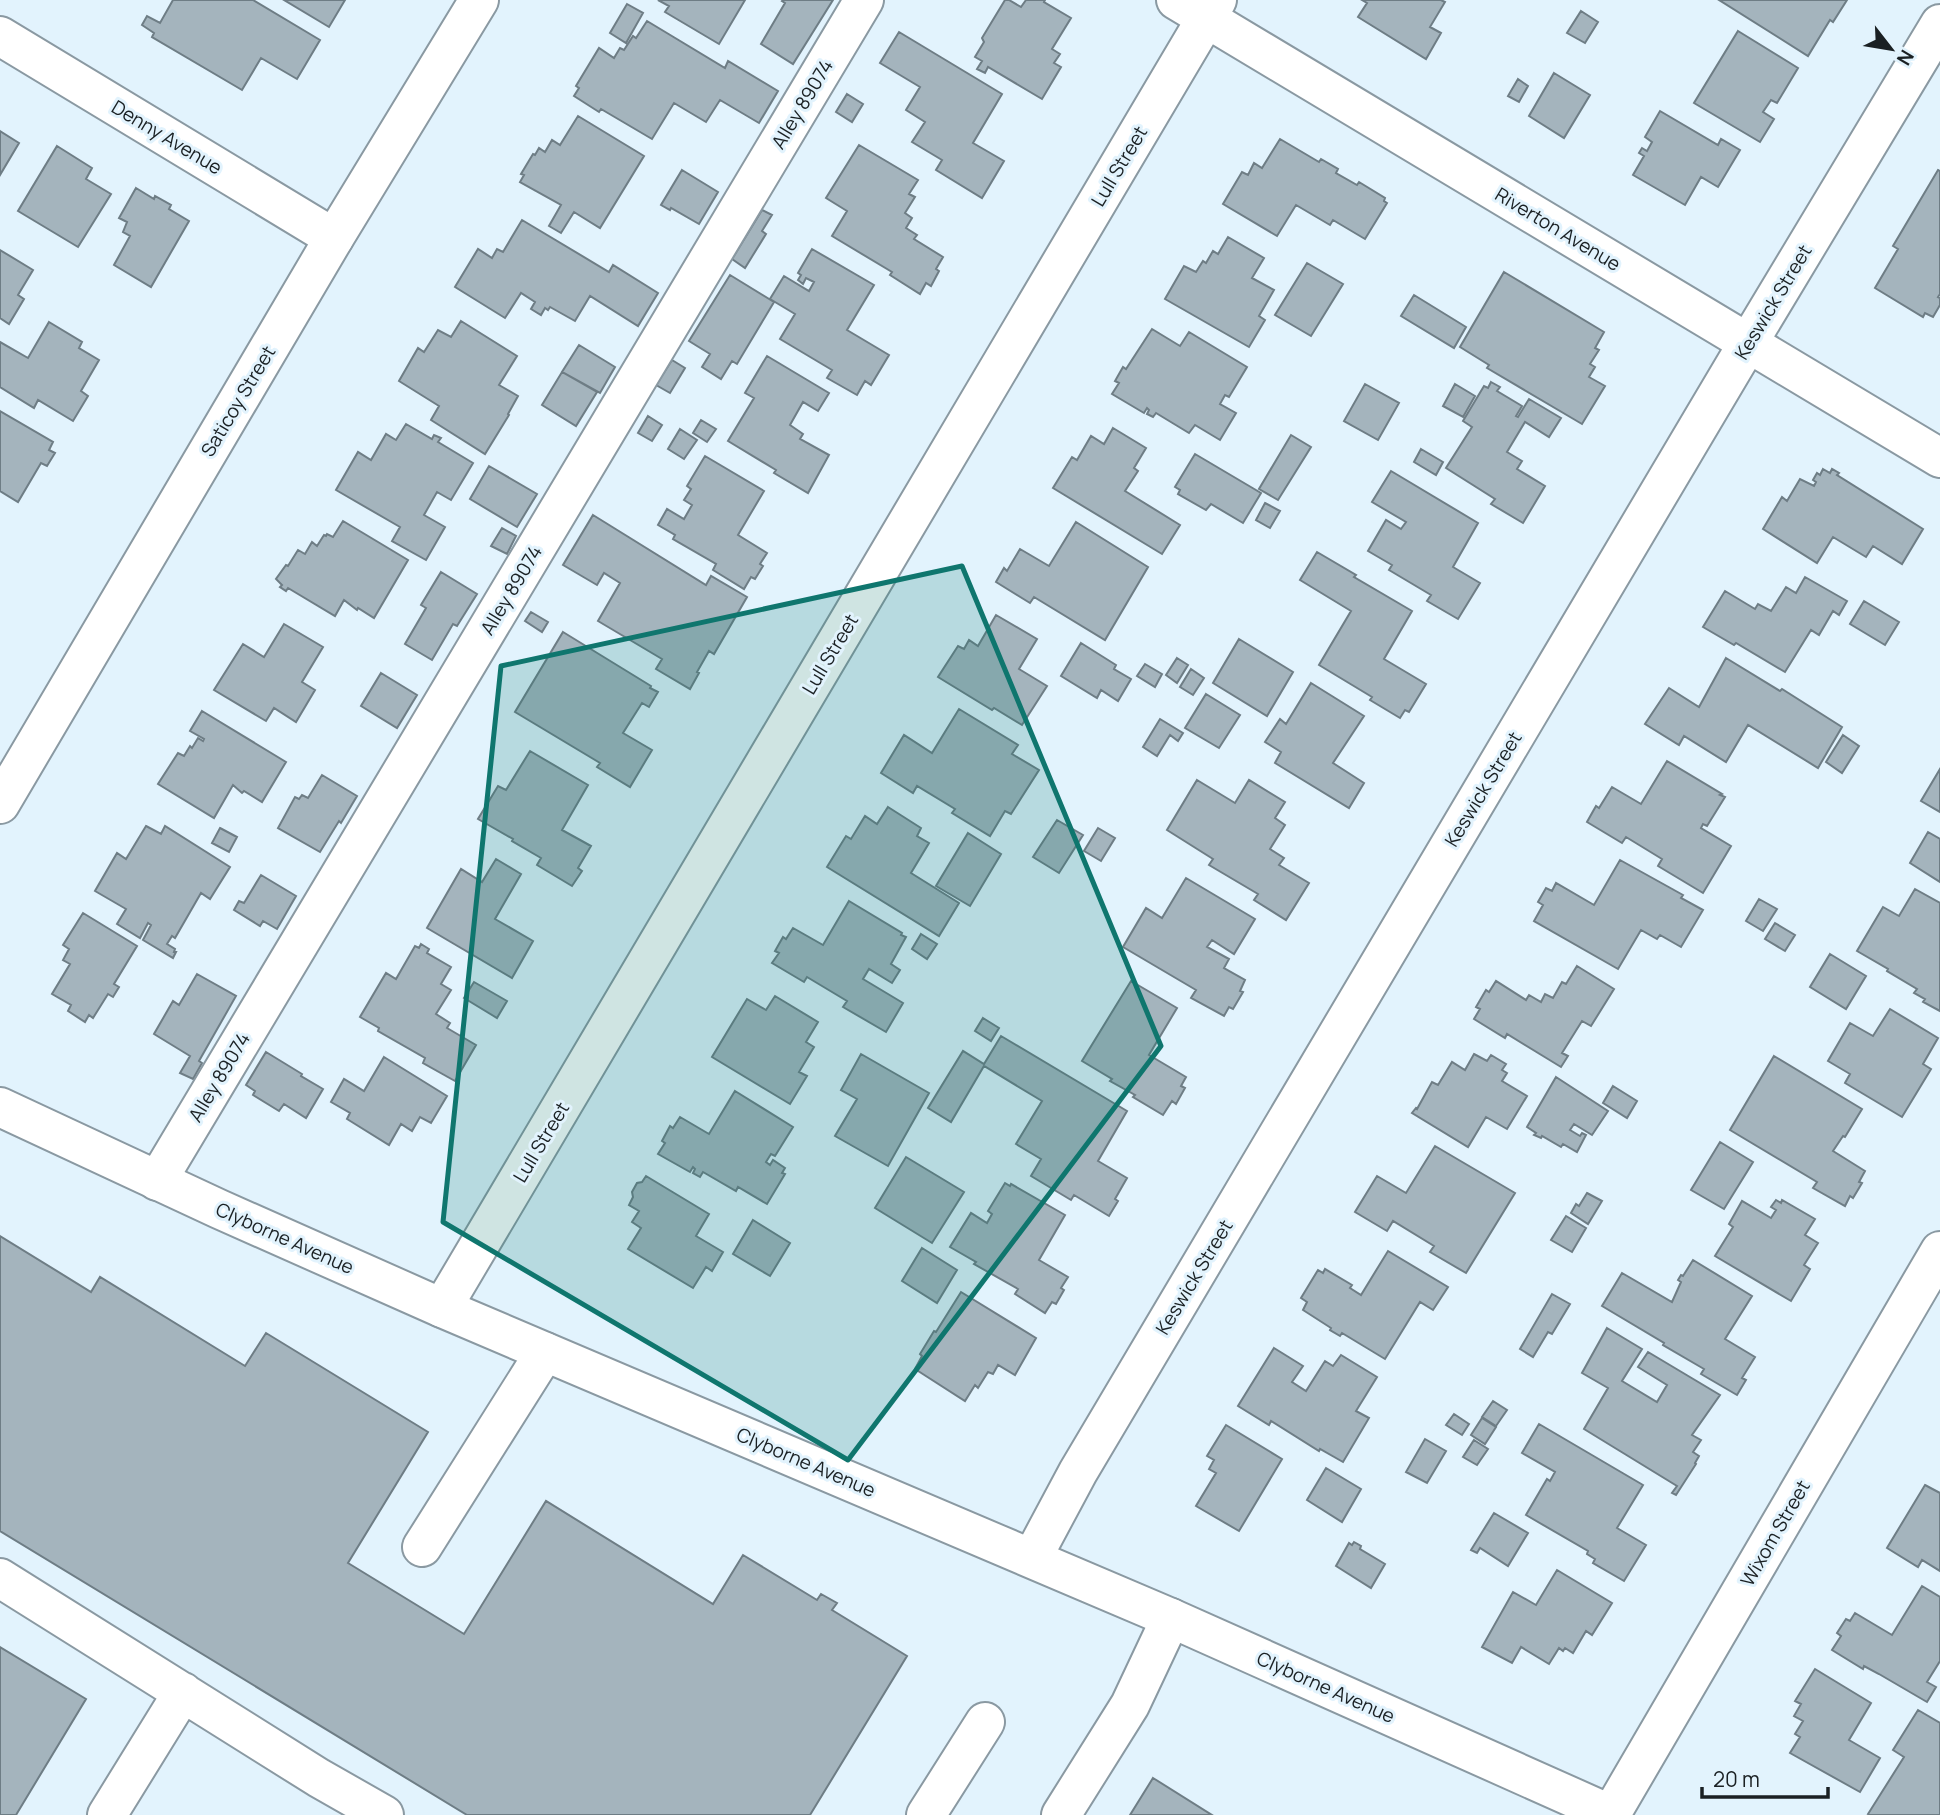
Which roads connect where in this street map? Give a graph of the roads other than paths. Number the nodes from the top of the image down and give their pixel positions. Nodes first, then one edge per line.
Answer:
1 (479, 0) edge
2 (864, 0) edge
3 (1200, 6) edge
4 (1940, 24) edge
5 (0, 36) edge
6 (334, 238) junction
7 (1748, 343) junction
8 (1940, 458) edge
9 (5, 785) edge
10 (0, 1107) edge
11 (157, 1181) junction
12 (1940, 1251) edge
13 (442, 1308) junction
14 (545, 1352) junction
15 (422, 1547) dead end
16 (1032, 1558) junction
17 (0, 1578) edge
18 (1171, 1618) junction
19 (183, 1692) junction
20 (985, 1722) dead end
21 (107, 1815) edge
22 (384, 1815) edge
23 (926, 1815) edge
24 (1061, 1815) edge
25 (1611, 1815) edge

1 - 6 street, Saticoy Street
2 - 11 street, Alley 89074
3 - 7 street, Riverton Avenue
3 - 13 street, Lull Street
4 - 7 street, Keswick Street
5 - 6 street, Denny Avenue
6 - 9 street, Saticoy Street
7 - 8 street, Riverton Avenue
7 - 16 street, Keswick Street
10 - 11 street, Clyborne Avenue
11 - 13 street, Clyborne Avenue
12 - 25 street, Wixom Street
13 - 14 street, Clyborne Avenue
14 - 15 street
14 - 16 street, Clyborne Avenue
16 - 18 street, Clyborne Avenue
17 - 19 street
18 - 24 street
18 - 25 street, Clyborne Avenue
19 - 21 street
19 - 22 street
20 - 23 street

